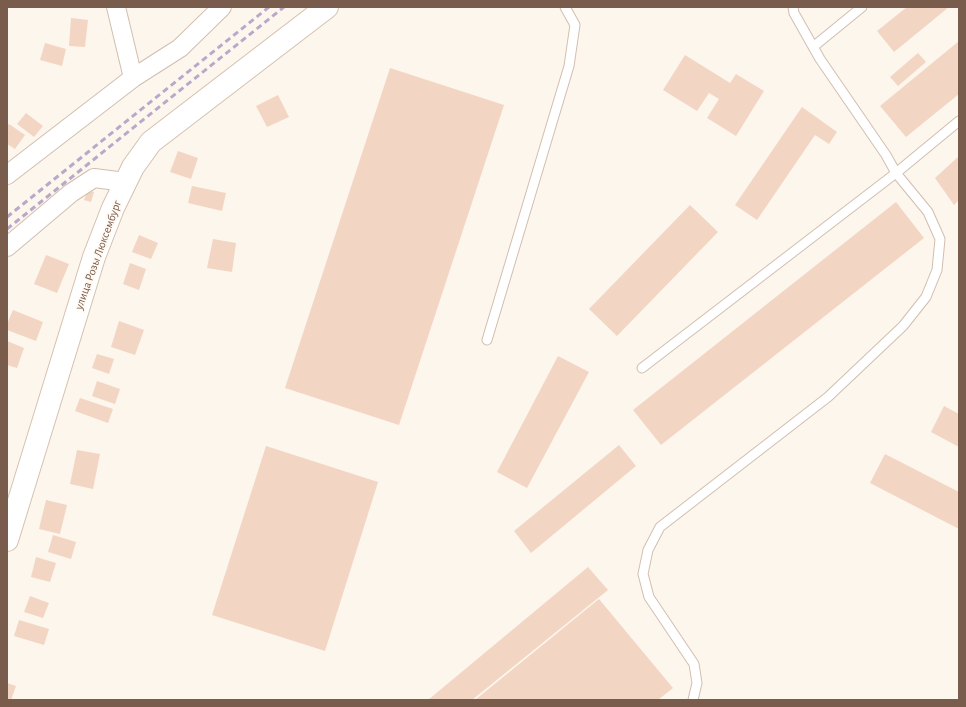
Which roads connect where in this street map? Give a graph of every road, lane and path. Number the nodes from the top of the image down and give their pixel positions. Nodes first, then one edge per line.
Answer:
1 (116, 7) edge
2 (222, 7) edge
3 (327, 7) edge
4 (565, 7) edge
5 (793, 7) edge
6 (862, 7) edge
7 (813, 47) junction
8 (133, 78) junction
9 (959, 121) edge
10 (896, 172) junction
11 (7, 175) edge
12 (125, 182) junction
13 (7, 247) edge
14 (487, 340) dead end
15 (642, 368) dead end
16 (7, 540) edge
17 (693, 700) edge

1 - 8 street
2 - 8 street
3 - 12 main road, улица Розы Люксембург
4 - 14 lane
5 - 7 lane
6 - 7 lane
7 - 10 lane
8 - 11 street
9 - 10 lane
10 - 15 lane
10 - 17 lane
12 - 13 street
12 - 16 main road, улица Розы Люксембург

